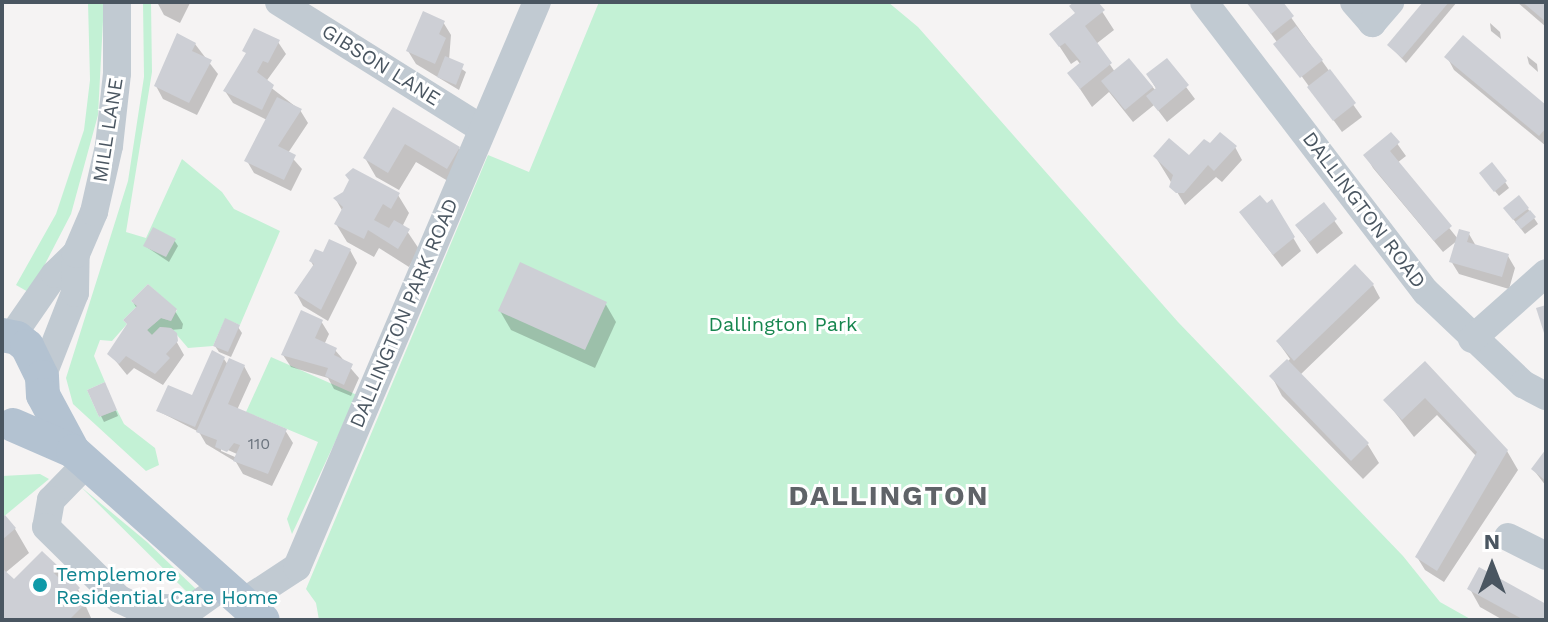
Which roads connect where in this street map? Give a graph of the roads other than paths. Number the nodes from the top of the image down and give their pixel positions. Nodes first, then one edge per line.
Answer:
1 (117, 2) edge
2 (279, 2) edge
3 (537, 2) edge
4 (1204, 2) edge
5 (1354, 2) edge
6 (1390, 2) edge
7 (482, 129) junction
8 (76, 254) junction
9 (1546, 273) edge
10 (7, 336) edge
11 (1472, 339) junction
12 (43, 386) junction
13 (1546, 396) edge
14 (8, 427) edge
15 (80, 457) junction
16 (1508, 537) dead end
17 (1546, 556) edge
18 (245, 602) edge

1 - 8 street, MILL LANE
2 - 7 street, GIBSON LANE
3 - 7 street, DALLINGTON PARK ROAD
4 - 11 street, DALLINGTON ROAD
5 - 6 street
7 - 18 street, DALLINGTON PARK ROAD
8 - 10 street
8 - 12 street
9 - 11 street
10 - 12 main road
11 - 13 street, DALLINGTON ROAD
12 - 14 main road
12 - 15 main road
14 - 15 main road
15 - 18 main road
15 - 18 street, DALLINGTON PARK ROAD
16 - 17 street

